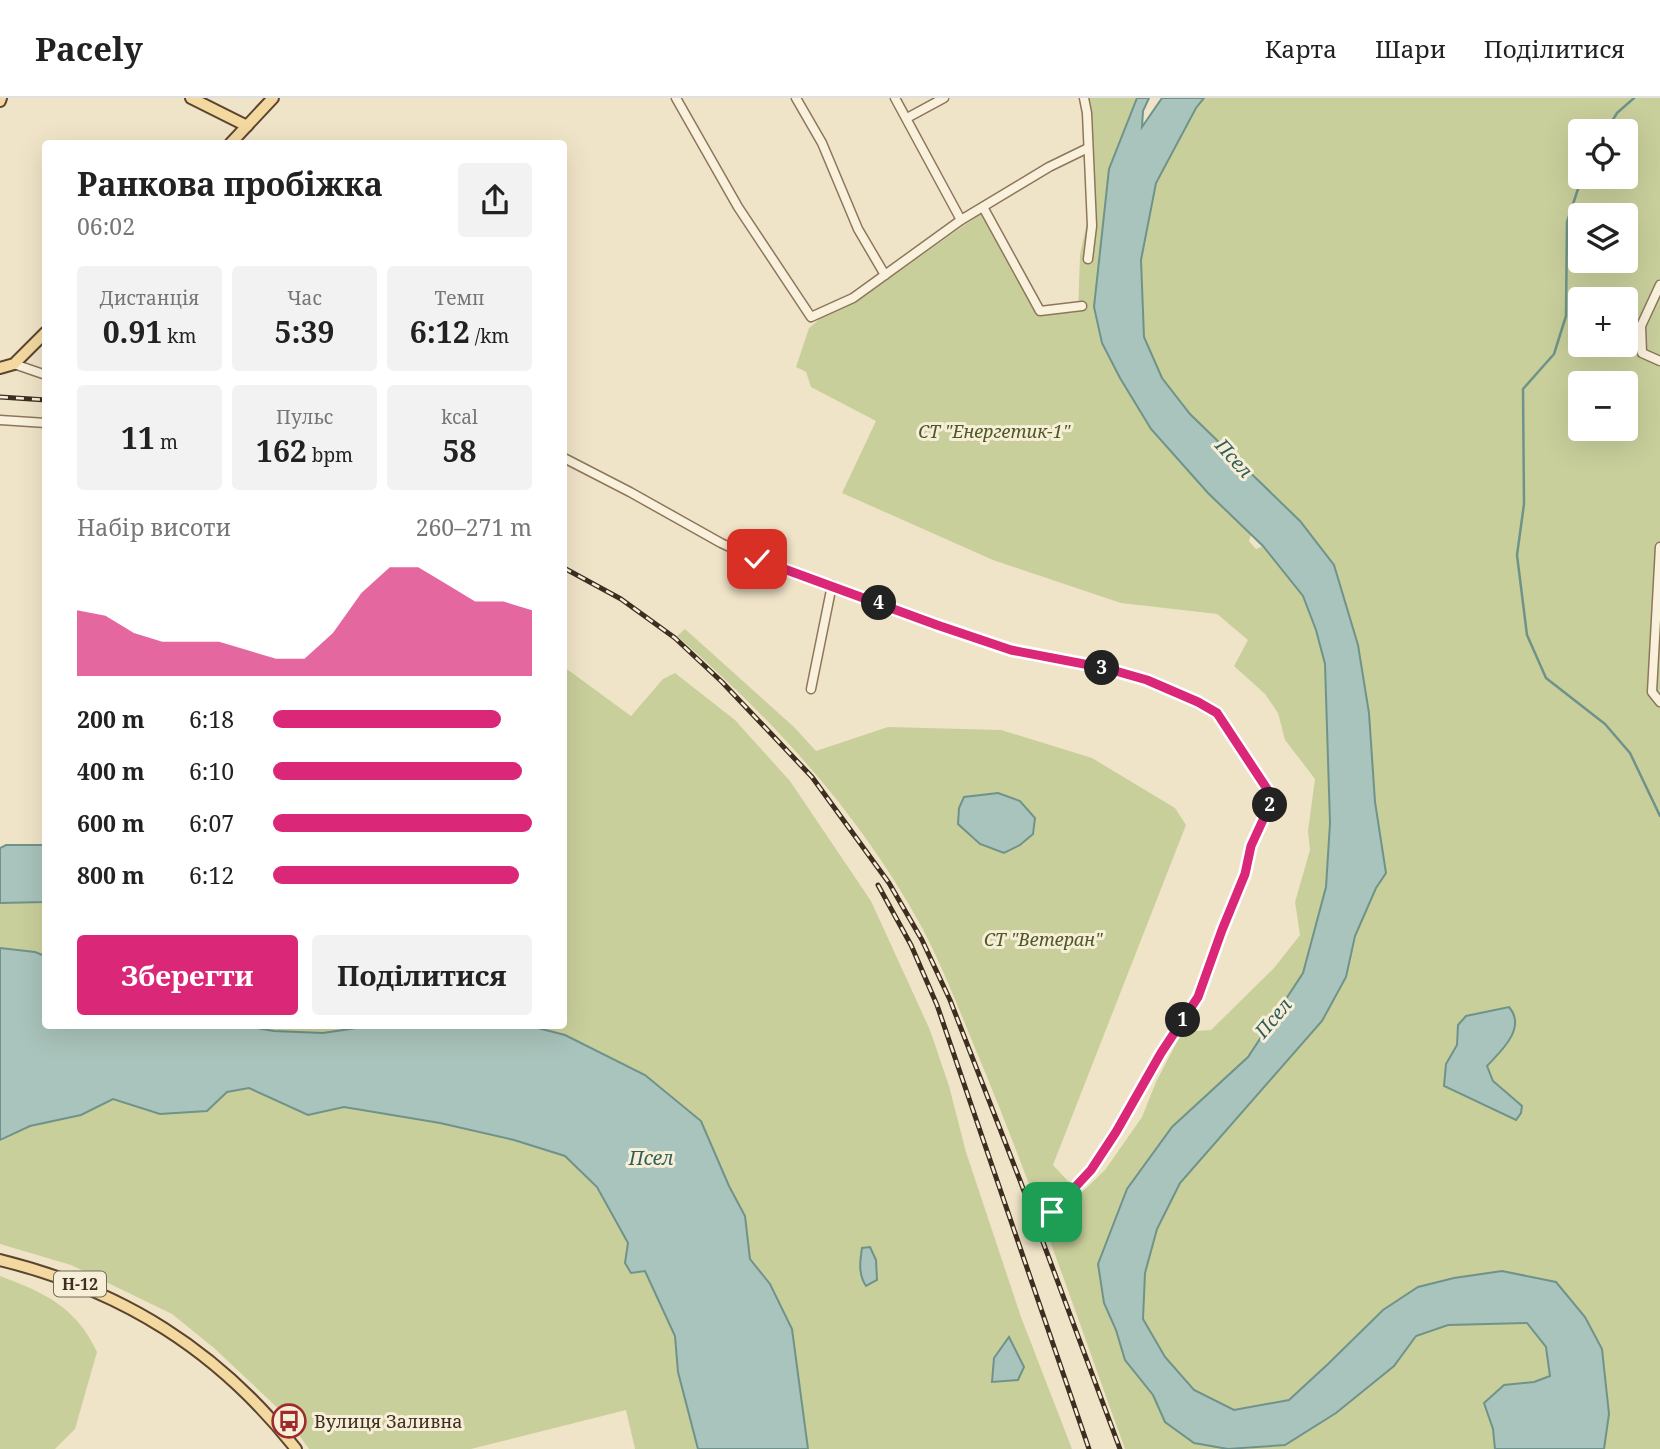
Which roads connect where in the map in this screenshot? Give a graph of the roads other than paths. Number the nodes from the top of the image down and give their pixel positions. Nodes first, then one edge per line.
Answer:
1 (191, 98) edge
2 (273, 98) edge
3 (676, 98) edge
4 (796, 98) edge
5 (895, 98) edge
6 (944, 98) edge
7 (1084, 98) edge
8 (907, 118) junction
9 (247, 126) junction
10 (234, 140) edge
11 (1088, 148) junction
12 (983, 206) junction
13 (961, 220) junction
14 (1088, 259) dead end
15 (886, 275) junction
16 (1660, 285) edge
17 (1082, 306) dead end
18 (42, 336) edge
19 (1660, 361) edge
20 (14, 364) junction
21 (0, 368) edge
22 (42, 374) edge
23 (0, 420) edge
24 (42, 423) edge
25 (567, 460) edge
26 (1660, 547) edge
27 (832, 586) junction
28 (811, 689) dead end
29 (1660, 702) edge
30 (1052, 1212) dead end
31 (0, 1260) edge
32 (296, 1449) edge

1 - 9 main road
2 - 9 main road
3 - 15 street
4 - 15 street
5 - 8 street
6 - 8 street
7 - 11 street
8 - 13 street
9 - 10 main road
11 - 12 street
11 - 14 street
12 - 13 street
12 - 17 street
13 - 15 street
16 - 19 street
18 - 20 main road
20 - 21 main road
20 - 22 street
23 - 24 street
25 - 27 street
26 - 29 street
27 - 28 street
27 - 30 street
31 - 32 main road, Н-12

